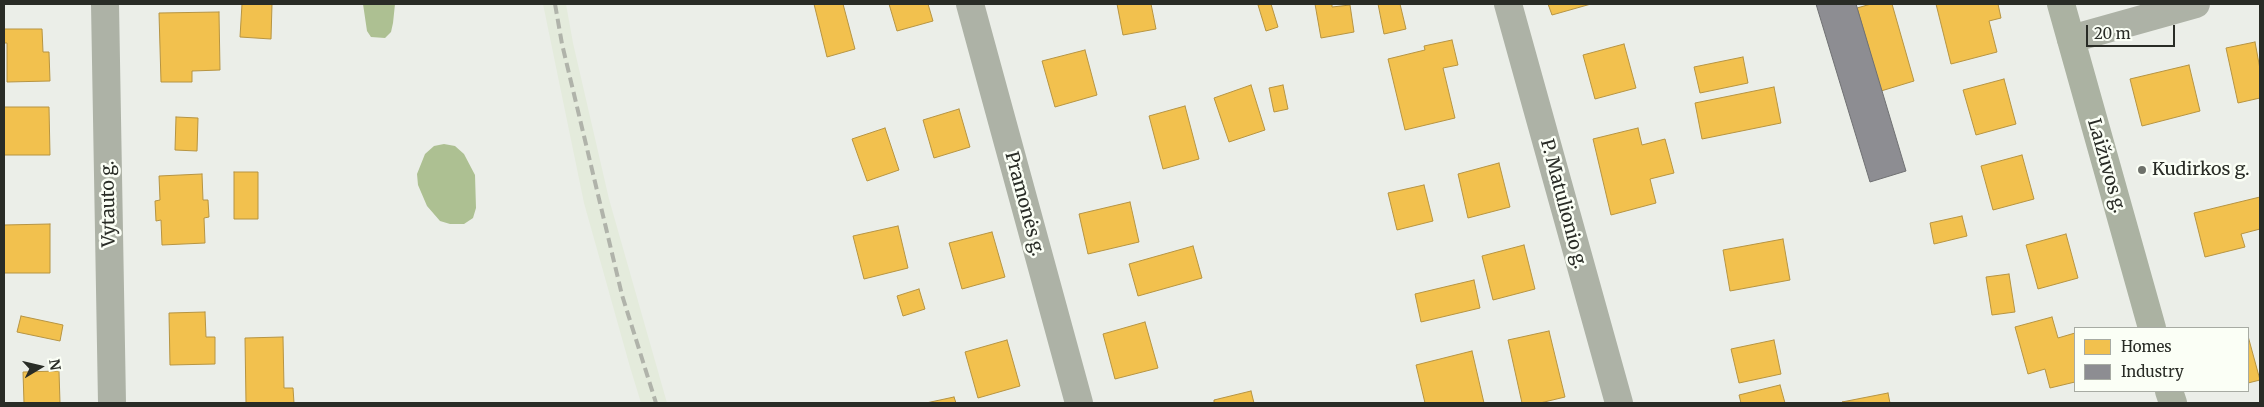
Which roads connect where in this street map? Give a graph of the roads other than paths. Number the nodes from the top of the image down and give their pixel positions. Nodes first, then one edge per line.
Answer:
1 (105, 4) edge
2 (970, 4) edge
3 (1508, 4) edge
4 (2061, 4) edge
5 (2196, 4) edge
6 (2071, 40) junction
7 (2152, 327) edge
8 (112, 403) edge
9 (1079, 403) edge
10 (1619, 403) edge

1 - 8 street, Vytauto g.
2 - 9 street, Pramonės g.
3 - 10 street, P. Matulionio g.
4 - 6 main road, Laižuvos g.
5 - 6 street
6 - 7 main road, Laižuvos g.

